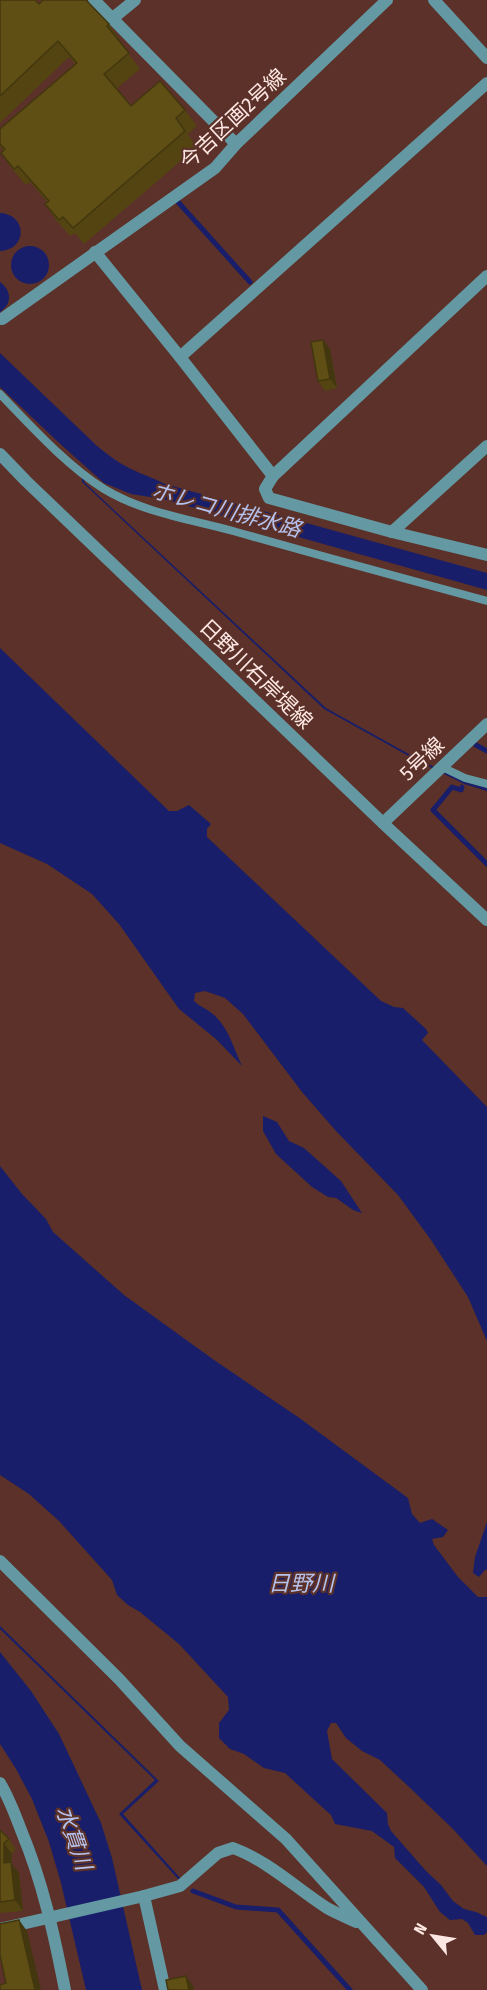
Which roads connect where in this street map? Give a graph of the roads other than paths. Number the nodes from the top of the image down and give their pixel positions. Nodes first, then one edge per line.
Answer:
1 (94, 0) edge
2 (135, 0) edge
3 (387, 0) edge
4 (434, 0) edge
5 (113, 18) junction
6 (487, 58) edge
7 (487, 83) edge
8 (236, 144) junction
9 (95, 252) junction
10 (487, 276) edge
11 (1, 320) edge
12 (180, 357) junction
13 (0, 394) edge
14 (487, 446) edge
15 (0, 454) edge
16 (273, 476) junction
17 (392, 532) junction
18 (487, 555) edge
19 (487, 601) edge
20 (487, 724) edge
21 (442, 766) junction
22 (487, 784) edge
23 (383, 823) junction
24 (487, 920) edge
25 (0, 1561) edge
26 (0, 1784) edge
27 (144, 1896) junction
28 (54, 1916) junction
29 (362, 1925) junction
30 (0, 1929) edge
31 (64, 1990) edge
32 (165, 1990) edge
33 (422, 1990) edge

1 - 5 street
2 - 5 street
3 - 8 street, 今吉区画2号線
4 - 6 street
5 - 8 street
7 - 12 street
8 - 9 street, 今吉区画2号線
9 - 11 street, 今吉区画2号線
9 - 12 street
10 - 16 street
12 - 16 street
13 - 19 lane
14 - 17 street
15 - 23 street, 日野川右岸堤線
16 - 17 street
17 - 18 street
20 - 21 street, 5号線
21 - 22 lane
21 - 23 street, 5号線
23 - 24 street, 日野川右岸堤線
25 - 29 street
26 - 28 street
27 - 28 street
27 - 29 street
27 - 32 street
28 - 30 street
28 - 31 street
29 - 33 street

